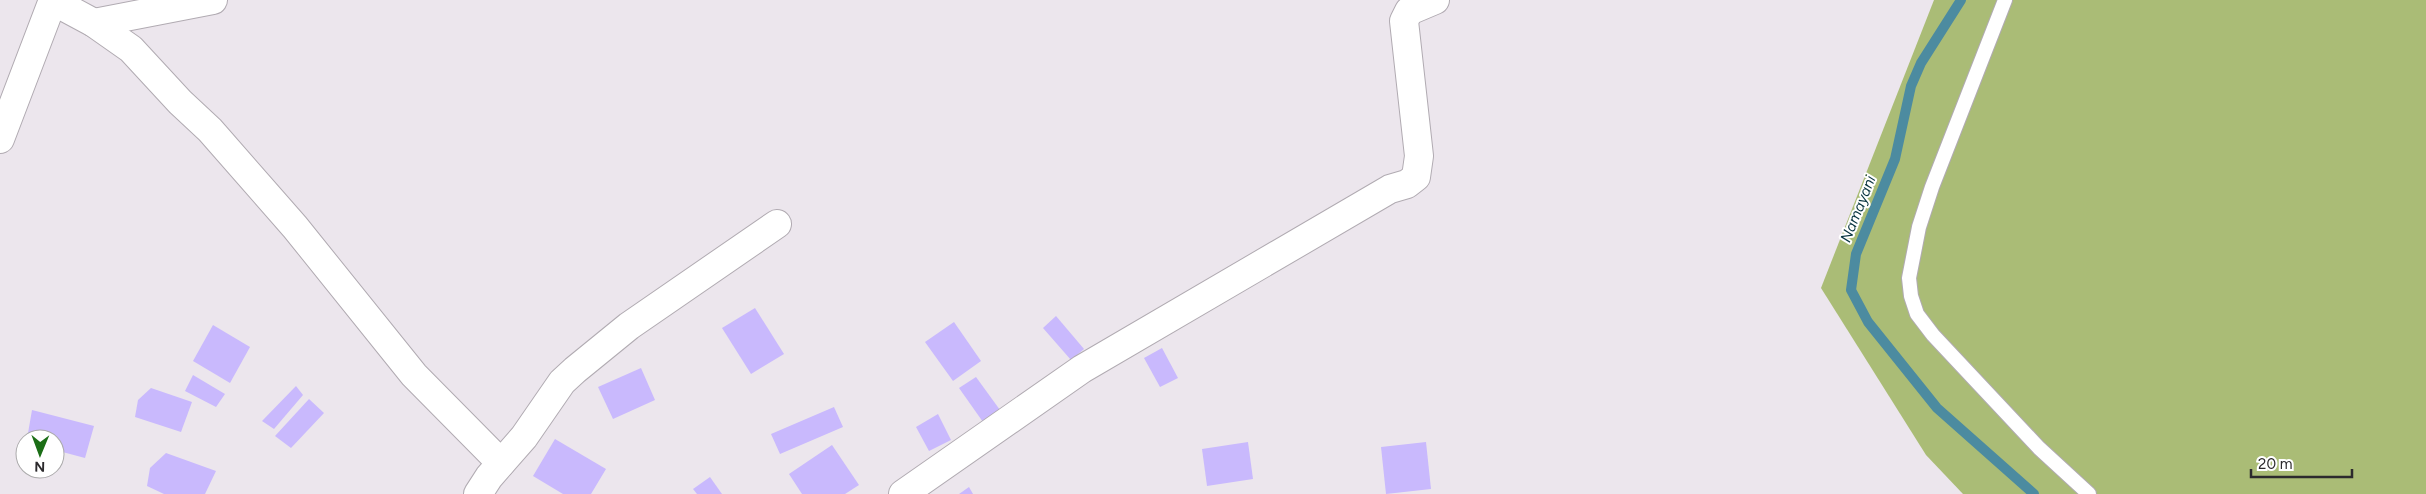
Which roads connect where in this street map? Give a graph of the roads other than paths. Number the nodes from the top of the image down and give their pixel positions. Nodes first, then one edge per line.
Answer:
1 (53, 0) edge
2 (213, 0) edge
3 (1435, 0) edge
4 (2005, 0) edge
5 (94, 22) junction
6 (0, 140) edge
7 (777, 224) dead end
8 (501, 463) junction
9 (478, 494) edge
10 (903, 494) edge
11 (2089, 494) edge

1 - 5 street
1 - 6 street
2 - 5 street
3 - 10 street
4 - 11 lane
5 - 8 street
7 - 8 street
8 - 9 street

